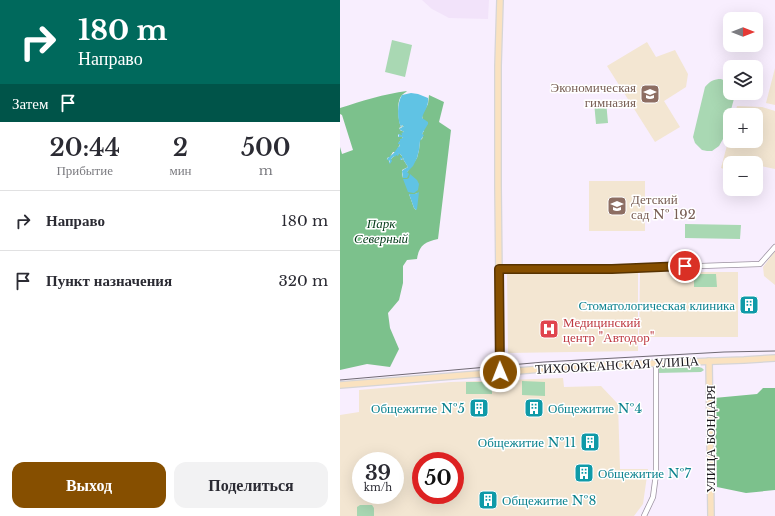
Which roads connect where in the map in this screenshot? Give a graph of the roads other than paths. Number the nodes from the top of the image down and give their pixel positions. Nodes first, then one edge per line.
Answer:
1 (500, 0) edge
2 (775, 247) edge
3 (499, 269) junction
4 (775, 358) edge
5 (709, 361) junction
6 (656, 363) junction
7 (500, 372) junction
8 (340, 385) edge
9 (644, 516) edge
10 (711, 516) edge

1 - 3 main road
2 - 3 street
3 - 7 main road
4 - 5 main road, ТИХООКЕАНСКАЯ УЛИЦА
5 - 6 main road, ТИХООКЕАНСКАЯ УЛИЦА
5 - 10 main road, УЛИЦА БОНДАРЯ
6 - 7 main road, ТИХООКЕАНСКАЯ УЛИЦА
6 - 9 street
7 - 8 main road, ТИХООКЕАНСКАЯ УЛИЦА

